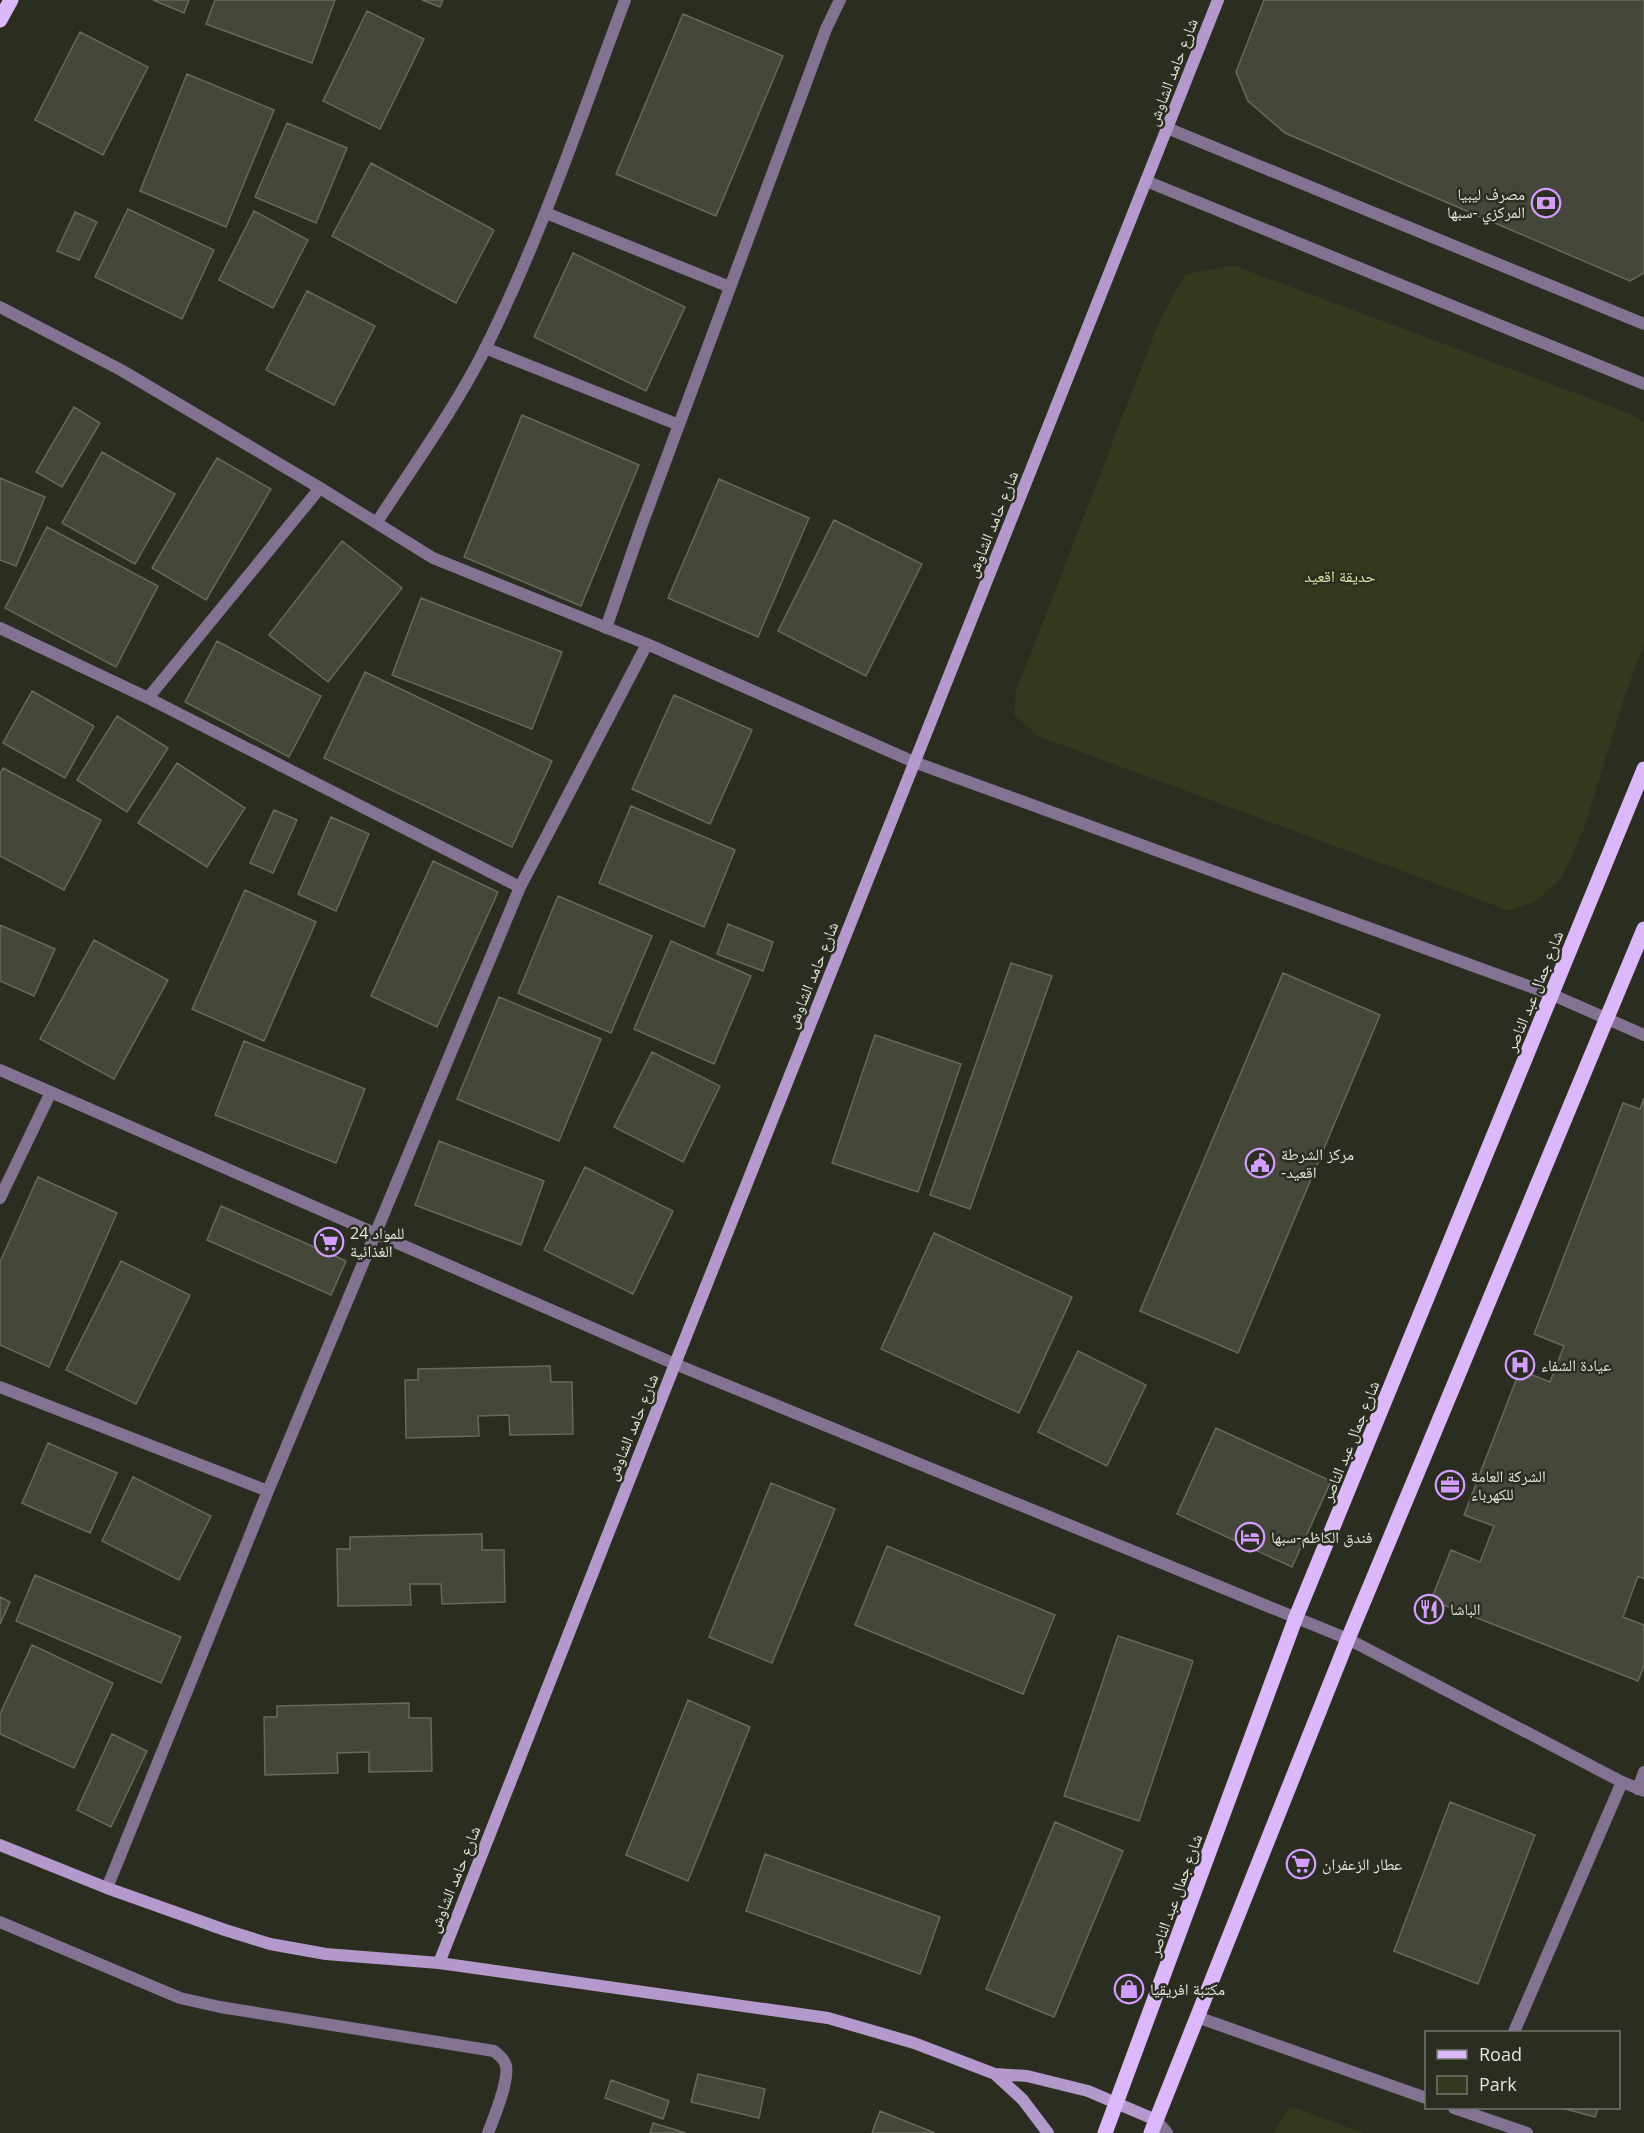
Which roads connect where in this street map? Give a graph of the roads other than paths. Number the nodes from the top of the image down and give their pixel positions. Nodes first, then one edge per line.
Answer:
1 (11, 0) edge
2 (625, 0) edge
3 (840, 0) edge
4 (1218, 0) edge
5 (0, 20) edge
6 (1167, 128) junction
7 (1146, 181) junction
8 (546, 213) junction
9 (730, 287) junction
10 (0, 307) edge
11 (1644, 324) edge
12 (485, 348) junction
13 (1644, 384) edge
14 (679, 425) junction
15 (320, 488) junction
16 (377, 522) junction
17 (0, 628) edge
18 (606, 628) junction
19 (647, 644) junction
20 (148, 698) junction
21 (914, 762) junction
22 (1644, 769) edge
23 (520, 887) junction
24 (1644, 929) edge
25 (1553, 995) junction
26 (1607, 1020) junction
27 (1644, 1035) edge
28 (0, 1070) edge
29 (51, 1092) junction
30 (0, 1198) edge
31 (376, 1234) junction
32 (675, 1364) junction
33 (0, 1387) edge
34 (268, 1491) junction
35 (1296, 1617) junction
36 (1348, 1639) junction
37 (1644, 1772) edge
38 (1622, 1782) junction
39 (1641, 1790) edge
40 (0, 1845) edge
41 (107, 1888) junction
42 (0, 1922) edge
43 (439, 1963) junction
44 (1197, 2017) junction
45 (1514, 2031) edge
46 (995, 2074) junction
47 (1425, 2098) edge
48 (1117, 2102) junction
49 (1460, 2109) edge
50 (1480, 2112) edge
51 (1153, 2127) edge
52 (488, 2133) edge
53 (1048, 2133) edge
54 (1105, 2133) edge
55 (1167, 2133) edge
56 (1527, 2133) edge

1 - 5 main road
2 - 8 street
3 - 9 street
4 - 6 street, شارع حامد الشاوش
6 - 7 street, شارع حامد الشاوش
6 - 11 street
7 - 13 street
7 - 21 street, شارع حامد الشاوش
8 - 9 street
8 - 12 street
9 - 14 street
10 - 15 street
12 - 14 street
12 - 16 street
14 - 18 street
15 - 16 street
15 - 20 street
16 - 18 street
17 - 20 street
18 - 19 street
19 - 21 street
19 - 23 street
20 - 23 street
21 - 25 street
21 - 32 street, شارع حامد الشاوش
22 - 25 main road, شارع جمال عبد الناصر
23 - 31 street
24 - 26 main road
25 - 26 street
25 - 35 main road, شارع جمال عبد الناصر
26 - 27 street
26 - 36 main road
28 - 29 street
29 - 30 street
29 - 31 street
31 - 32 street
31 - 34 street
32 - 35 street
32 - 43 street, شارع حامد الشاوش
33 - 34 street
34 - 41 street
35 - 36 street
35 - 48 main road, شارع جمال عبد الناصر
36 - 38 street
36 - 44 main road
37 - 39 street
38 - 39 street
38 - 45 street
40 - 41 street
41 - 43 street
42 - 52 street
43 - 46 street
44 - 47 street
44 - 51 main road
46 - 48 street
46 - 53 street
48 - 51 street
48 - 54 main road, شارع جمال عبد الناصر
49 - 50 street
50 - 56 street
51 - 55 street

